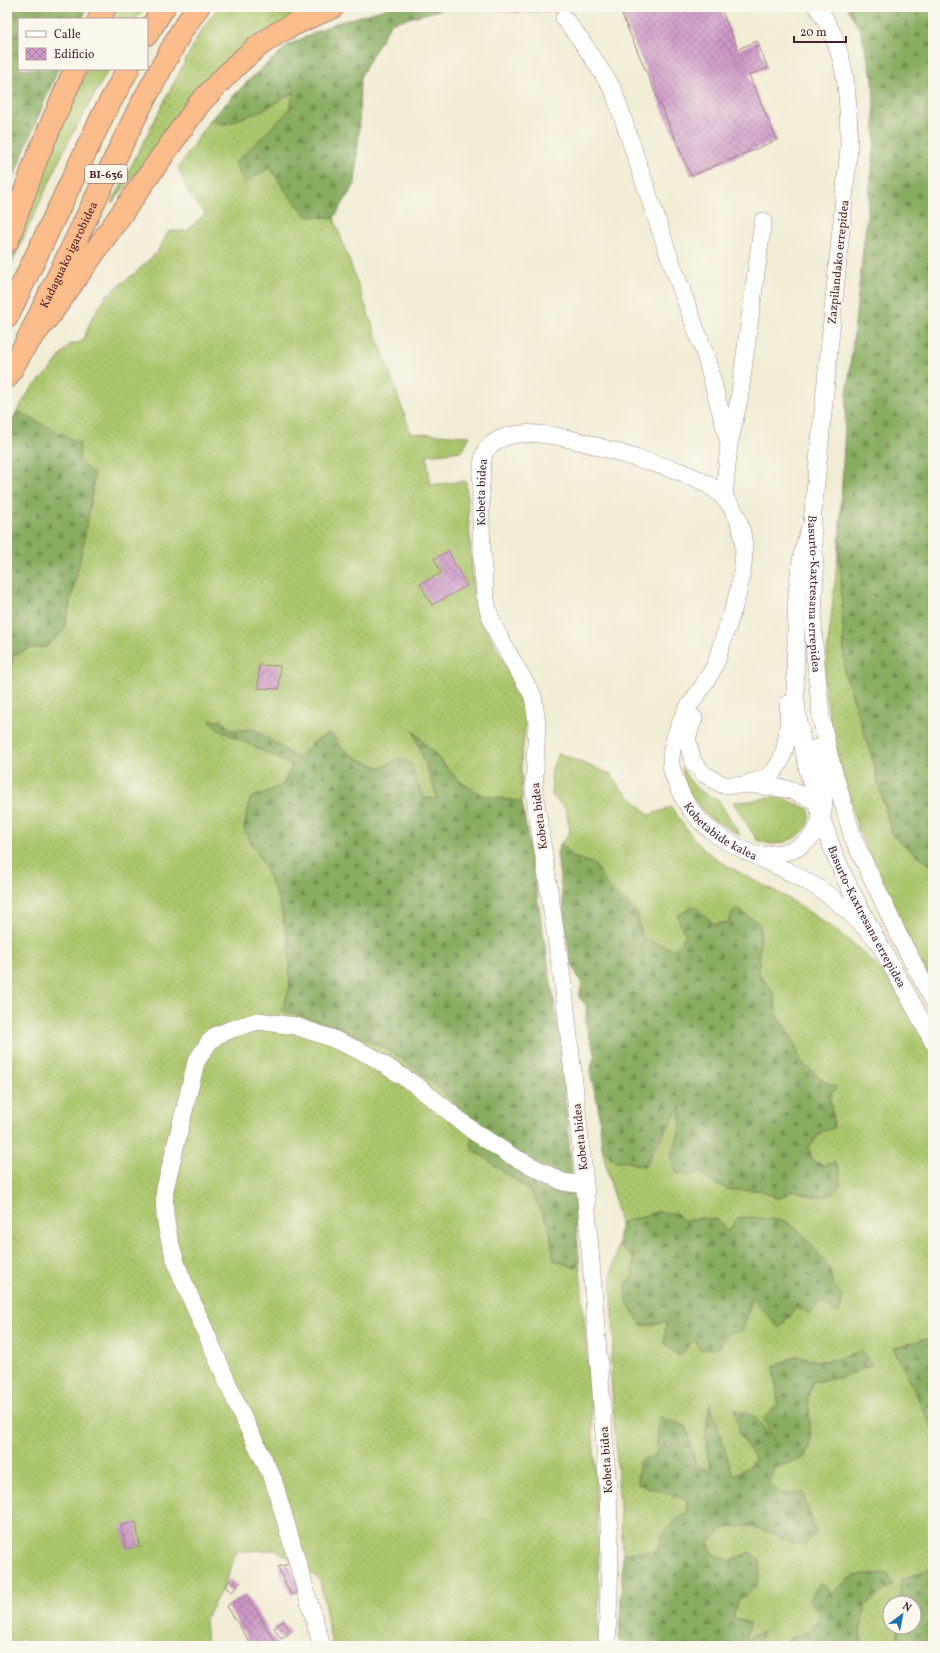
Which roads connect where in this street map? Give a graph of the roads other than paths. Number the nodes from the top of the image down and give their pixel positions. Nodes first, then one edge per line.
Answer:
1 (105, 7) edge
2 (164, 7) edge
3 (198, 7) edge
4 (333, 7) edge
5 (817, 7) edge
6 (100, 18) edge
7 (564, 18) dead end
8 (148, 32) edge
9 (75, 70) edge
10 (127, 70) edge
11 (763, 221) dead end
12 (7, 242) edge
13 (7, 317) edge
14 (24, 346) junction
15 (7, 377) edge
16 (729, 443) junction
17 (724, 498) junction
18 (812, 523) junction
19 (796, 641) junction
20 (704, 685) junction
21 (819, 699) junction
22 (745, 785) junction
23 (821, 808) junction
24 (757, 856) junction
25 (900, 938) junction
26 (878, 941) junction
27 (933, 1000) edge
28 (933, 1042) edge
29 (585, 1185) junction
30 (322, 1646) edge
31 (607, 1646) edge

1 - 6 highway
2 - 8 highway
3 - 14 highway, Kadaguako igarobidea / BI-636
4 - 14 highway
5 - 18 street, Zazpilandako errepidea
7 - 16 street
9 - 12 highway
10 - 13 highway, BI-636
11 - 16 street
14 - 15 highway, Kadaguako igarobidea / BI-636
16 - 17 street
17 - 20 street, Kobeta bidea
17 - 29 street, Kobeta bidea
18 - 19 street, Basurto-Kaxtresana errepidea
18 - 21 street, Basurto-Kaxtresana errepidea
19 - 22 street
19 - 23 street, Basurto-Kaxtresana errepidea
20 - 22 street
20 - 24 street, Kobetabide kalea
21 - 23 street
21 - 25 street, Basurto-Kaxtresana errepidea
22 - 23 street
23 - 24 street, Kobetabide kalea
23 - 25 street
23 - 26 street, Basurto-Kaxtresana errepidea
24 - 26 street
25 - 27 street, Basurto-Kaxtresana errepidea
26 - 28 street, Basurto-Kaxtresana errepidea
29 - 30 street
29 - 31 street, Kobeta bidea

